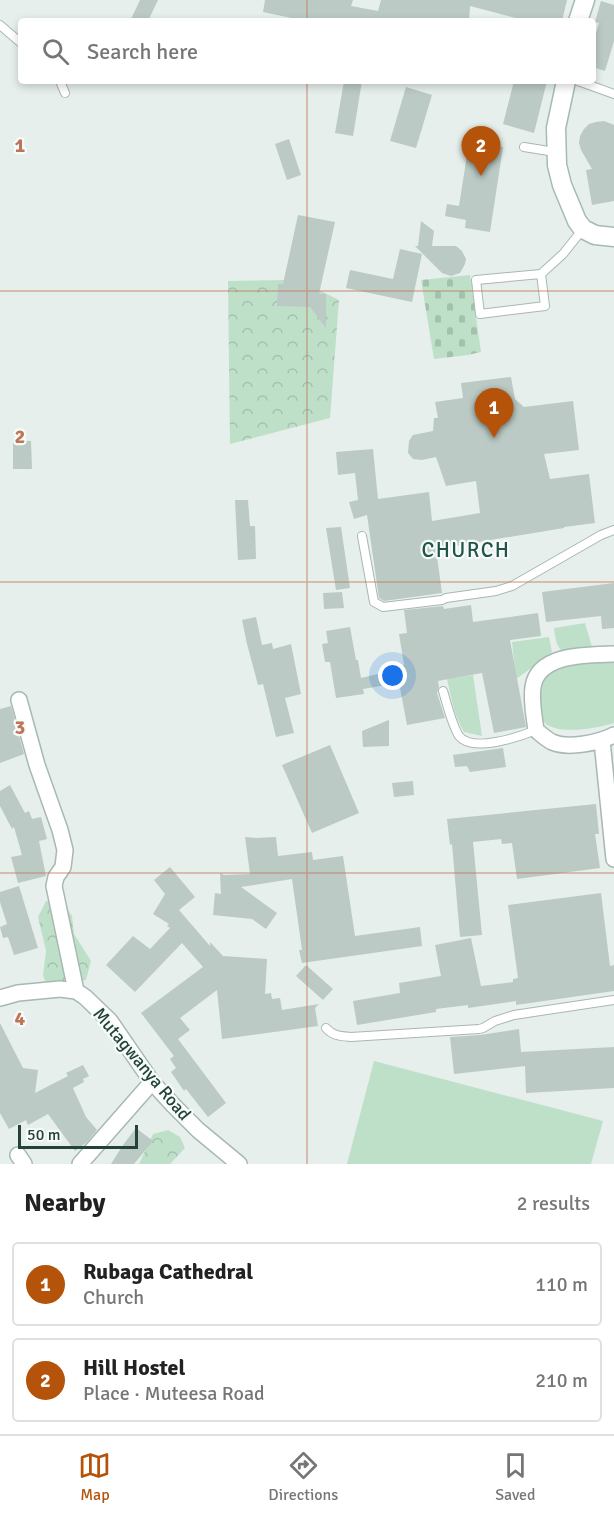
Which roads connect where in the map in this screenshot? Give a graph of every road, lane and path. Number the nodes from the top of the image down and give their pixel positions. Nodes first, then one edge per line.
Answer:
1 (585, 0) edge
2 (579, 18) edge
3 (0, 25) edge
4 (18, 40) edge
5 (61, 84) edge
6 (565, 84) edge
7 (586, 84) edge
8 (64, 93) dead end
9 (614, 94) edge
10 (524, 147) dead end
11 (557, 152) junction
12 (583, 229) junction
13 (614, 237) edge
14 (541, 274) junction
15 (614, 530) edge
16 (362, 537) dead end
17 (614, 654) edge
18 (442, 691) dead end
19 (19, 700) dead end
20 (536, 730) junction
21 (608, 738) edge
22 (614, 859) edge
23 (76, 991) junction
24 (0, 998) edge
25 (614, 1000) edge
26 (326, 1028) dead end
27 (152, 1082) junction
28 (80, 1164) edge
29 (239, 1164) edge

1 - 2 street
3 - 4 lane
5 - 8 lane
6 - 11 street
7 - 9 lane
10 - 11 lane
11 - 12 street
12 - 13 street
12 - 14 lane
14 - 14 lane
15 - 16 lane
17 - 20 street
18 - 20 lane
19 - 23 street
20 - 21 street
21 - 22 street
23 - 24 street
23 - 27 street, Mutagwanya Road
25 - 26 lane
27 - 28 street
27 - 29 street, Mutagwanya Road

